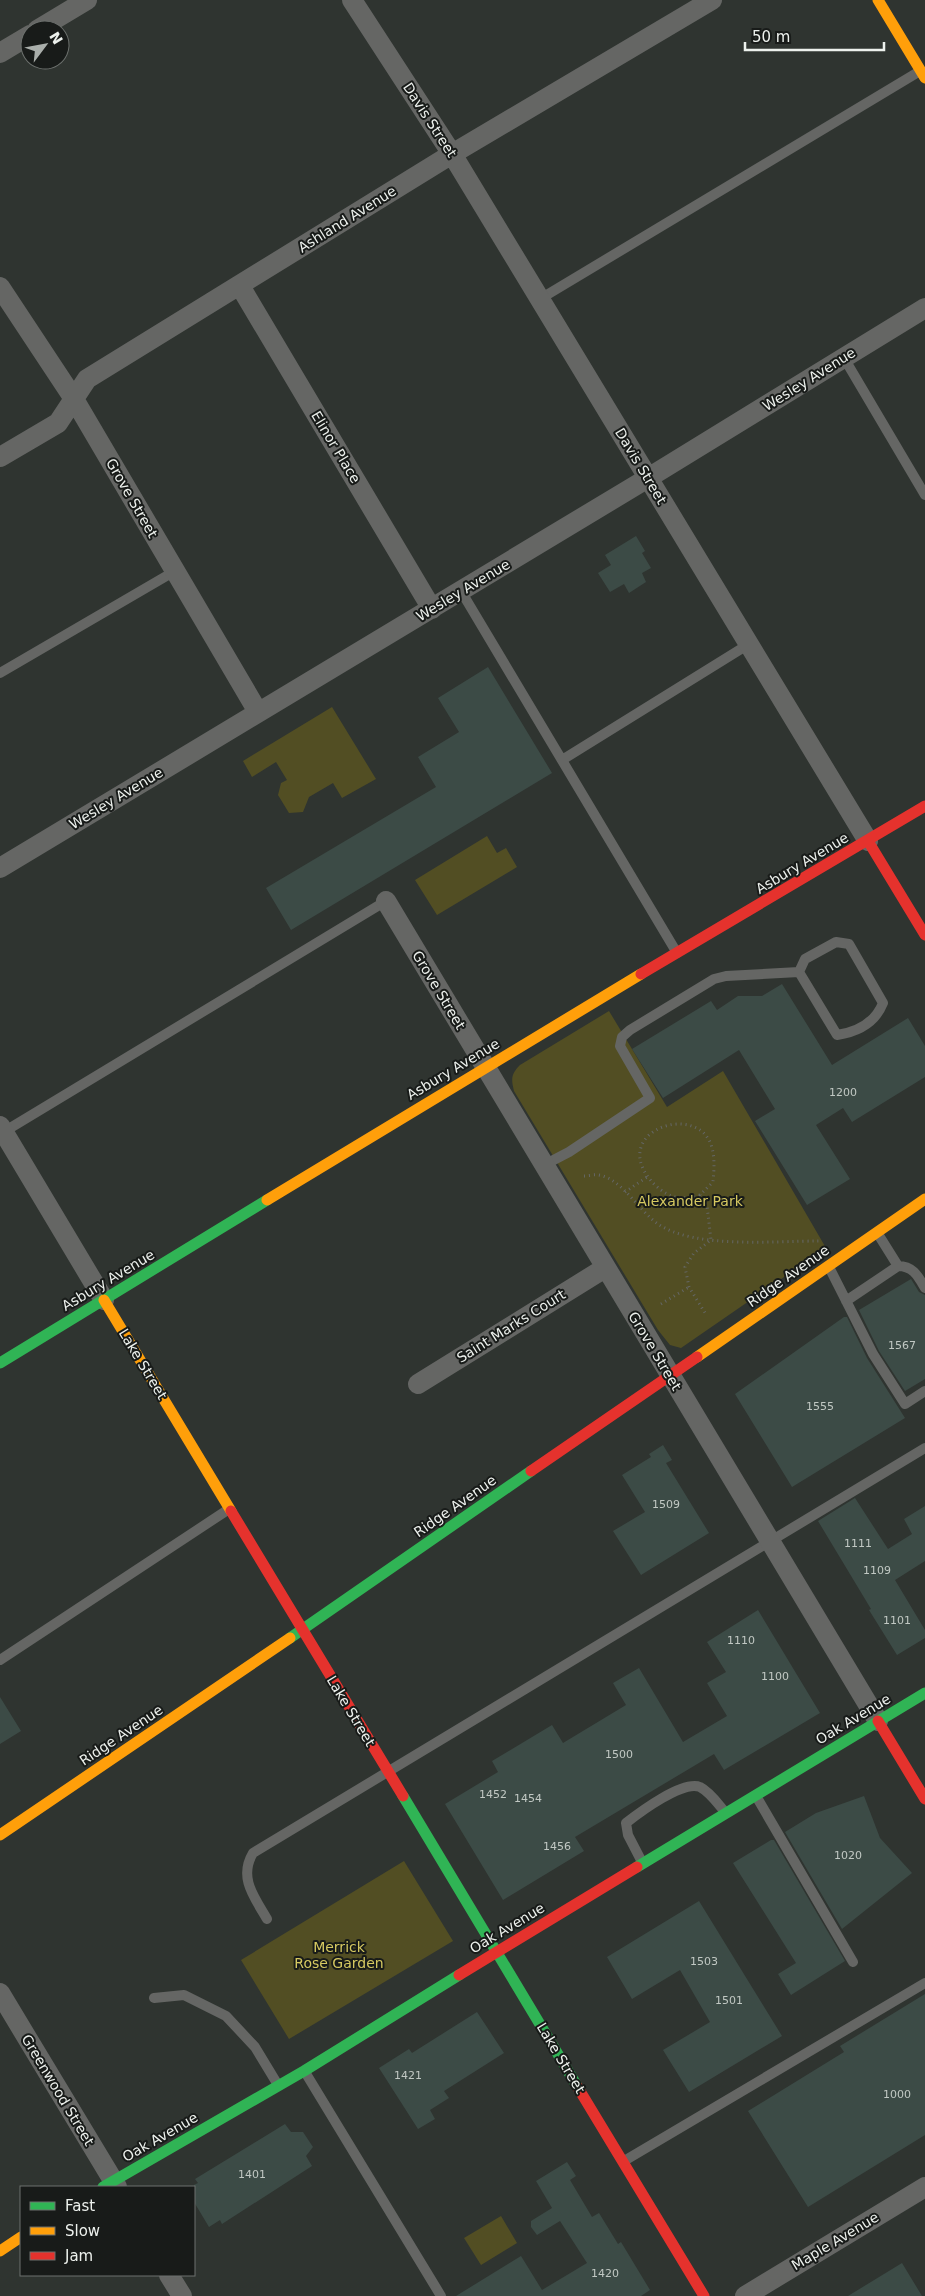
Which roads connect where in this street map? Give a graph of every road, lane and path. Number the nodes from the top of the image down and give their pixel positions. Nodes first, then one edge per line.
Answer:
1 (87, 0) edge
2 (352, 0) edge
3 (712, 0) edge
4 (878, 0) edge
5 (54, 20) edge
6 (20, 40) edge
7 (0, 53) edge
8 (924, 72) edge
9 (452, 154) junction
10 (240, 286) junction
11 (0, 287) edge
12 (540, 299) junction
13 (925, 308) edge
14 (844, 358) junction
15 (74, 399) junction
16 (0, 458) edge
17 (648, 478) junction
18 (925, 495) edge
19 (175, 571) junction
20 (462, 591) junction
21 (432, 609) junction
22 (749, 644) junction
23 (0, 673) edge
24 (258, 712) junction
25 (562, 760) junction
26 (925, 806) edge
27 (868, 841) junction
28 (0, 868) edge
29 (386, 901) joint
30 (925, 935) edge
31 (678, 954) junction
32 (799, 972) junction
33 (486, 1067) junction
34 (1, 1130) edge
35 (544, 1165) junction
36 (584, 1176) dead end
37 (647, 1177) junction
38 (625, 1192) junction
39 (700, 1195) junction
40 (925, 1199) edge
41 (877, 1233) junction
42 (711, 1240) junction
43 (819, 1242) dead end
44 (829, 1266) junction
45 (898, 1266) junction
46 (605, 1268) junction
47 (689, 1287) junction
48 (925, 1288) edge
49 (104, 1300) junction
50 (846, 1300) junction
51 (661, 1304) dead end
52 (707, 1316) dead end
53 (0, 1363) edge
54 (670, 1377) junction
55 (418, 1384) dead end
56 (925, 1391) edge
57 (925, 1448) edge
58 (230, 1509) junction
59 (770, 1542) junction
60 (302, 1630) junction
61 (0, 1660) edge
62 (925, 1693) edge
63 (878, 1721) junction
64 (388, 1771) junction
65 (756, 1795) junction
66 (925, 1799) edge
67 (726, 1813) junction
68 (0, 1835) edge
69 (643, 1863) junction
70 (267, 1919) dead end
71 (497, 1952) junction
72 (853, 1962) dead end
73 (925, 1983) edge
74 (0, 1993) edge
75 (154, 1998) dead end
76 (304, 2071) junction
77 (279, 2086) junction
78 (624, 2161) junction
79 (111, 2185) edge
80 (925, 2186) edge
81 (20, 2239) edge
82 (0, 2251) edge
83 (171, 2276) edge
84 (182, 2296) edge
85 (441, 2296) edge
86 (704, 2296) edge
87 (745, 2296) edge

1 - 5 street
2 - 9 street, Davis Street
3 - 9 street, Ashland Avenue
4 - 8 street
6 - 7 street
8 - 12 lane
9 - 10 street, Ashland Avenue
9 - 12 street, Davis Street
10 - 15 street, Ashland Avenue
10 - 21 street, Elinor Place
11 - 15 street, Grove Street
12 - 17 street, Davis Street
13 - 14 street, Wesley Avenue
14 - 17 street, Wesley Avenue
14 - 18 lane
15 - 16 street, Ashland Avenue
15 - 19 street, Grove Street
17 - 20 street, Wesley Avenue
17 - 22 street, Davis Street
19 - 23 lane
19 - 24 street, Grove Street
20 - 21 street, Wesley Avenue
20 - 25 lane
21 - 24 street, Wesley Avenue
22 - 25 lane
22 - 27 street, Davis Street
24 - 28 street, Wesley Avenue
25 - 31 lane
26 - 27 street, Asbury Avenue
27 - 30 street, Davis Street
27 - 31 street, Asbury Avenue
29 - 33 street, Grove Street
29 - 34 lane
31 - 33 street, Asbury Avenue
32 - 32 lane
32 - 35 lane
33 - 35 street, Grove Street
33 - 49 street, Asbury Avenue
34 - 49 street, Lake Street
35 - 46 street, Grove Street
36 - 38 path
37 - 38 path
37 - 39 path
37 - 39 path
38 - 42 path
39 - 42 path
40 - 41 street, Ridge Avenue
41 - 44 street, Ridge Avenue
41 - 45 lane
42 - 43 path
42 - 47 path
44 - 50 lane
44 - 54 street, Ridge Avenue
45 - 48 lane
45 - 50 lane
46 - 54 street, Grove Street
46 - 55 street, Saint Marks Court
47 - 51 path
47 - 52 path
49 - 53 street, Asbury Avenue
49 - 58 street, Lake Street
50 - 56 lane
54 - 59 street, Grove Street
54 - 60 street, Ridge Avenue
57 - 59 lane
58 - 60 street, Lake Street
58 - 61 lane
59 - 63 street, Grove Street
59 - 64 lane
60 - 64 street, Lake Street
60 - 68 street, Ridge Avenue
62 - 63 street, Oak Avenue
63 - 65 street, Oak Avenue
63 - 66 street, Grove Street
64 - 70 lane
64 - 71 street, Lake Street
65 - 67 street, Oak Avenue
65 - 72 lane
67 - 69 street, Oak Avenue
67 - 69 lane
69 - 71 street, Oak Avenue
71 - 76 street, Oak Avenue
71 - 78 street, Lake Street
73 - 78 lane
74 - 79 street, Greenwood Street
75 - 77 lane
76 - 77 street, Oak Avenue
76 - 85 lane
77 - 79 street, Oak Avenue
78 - 86 street, Lake Street
80 - 87 street, Maple Avenue
81 - 82 street
83 - 84 street

